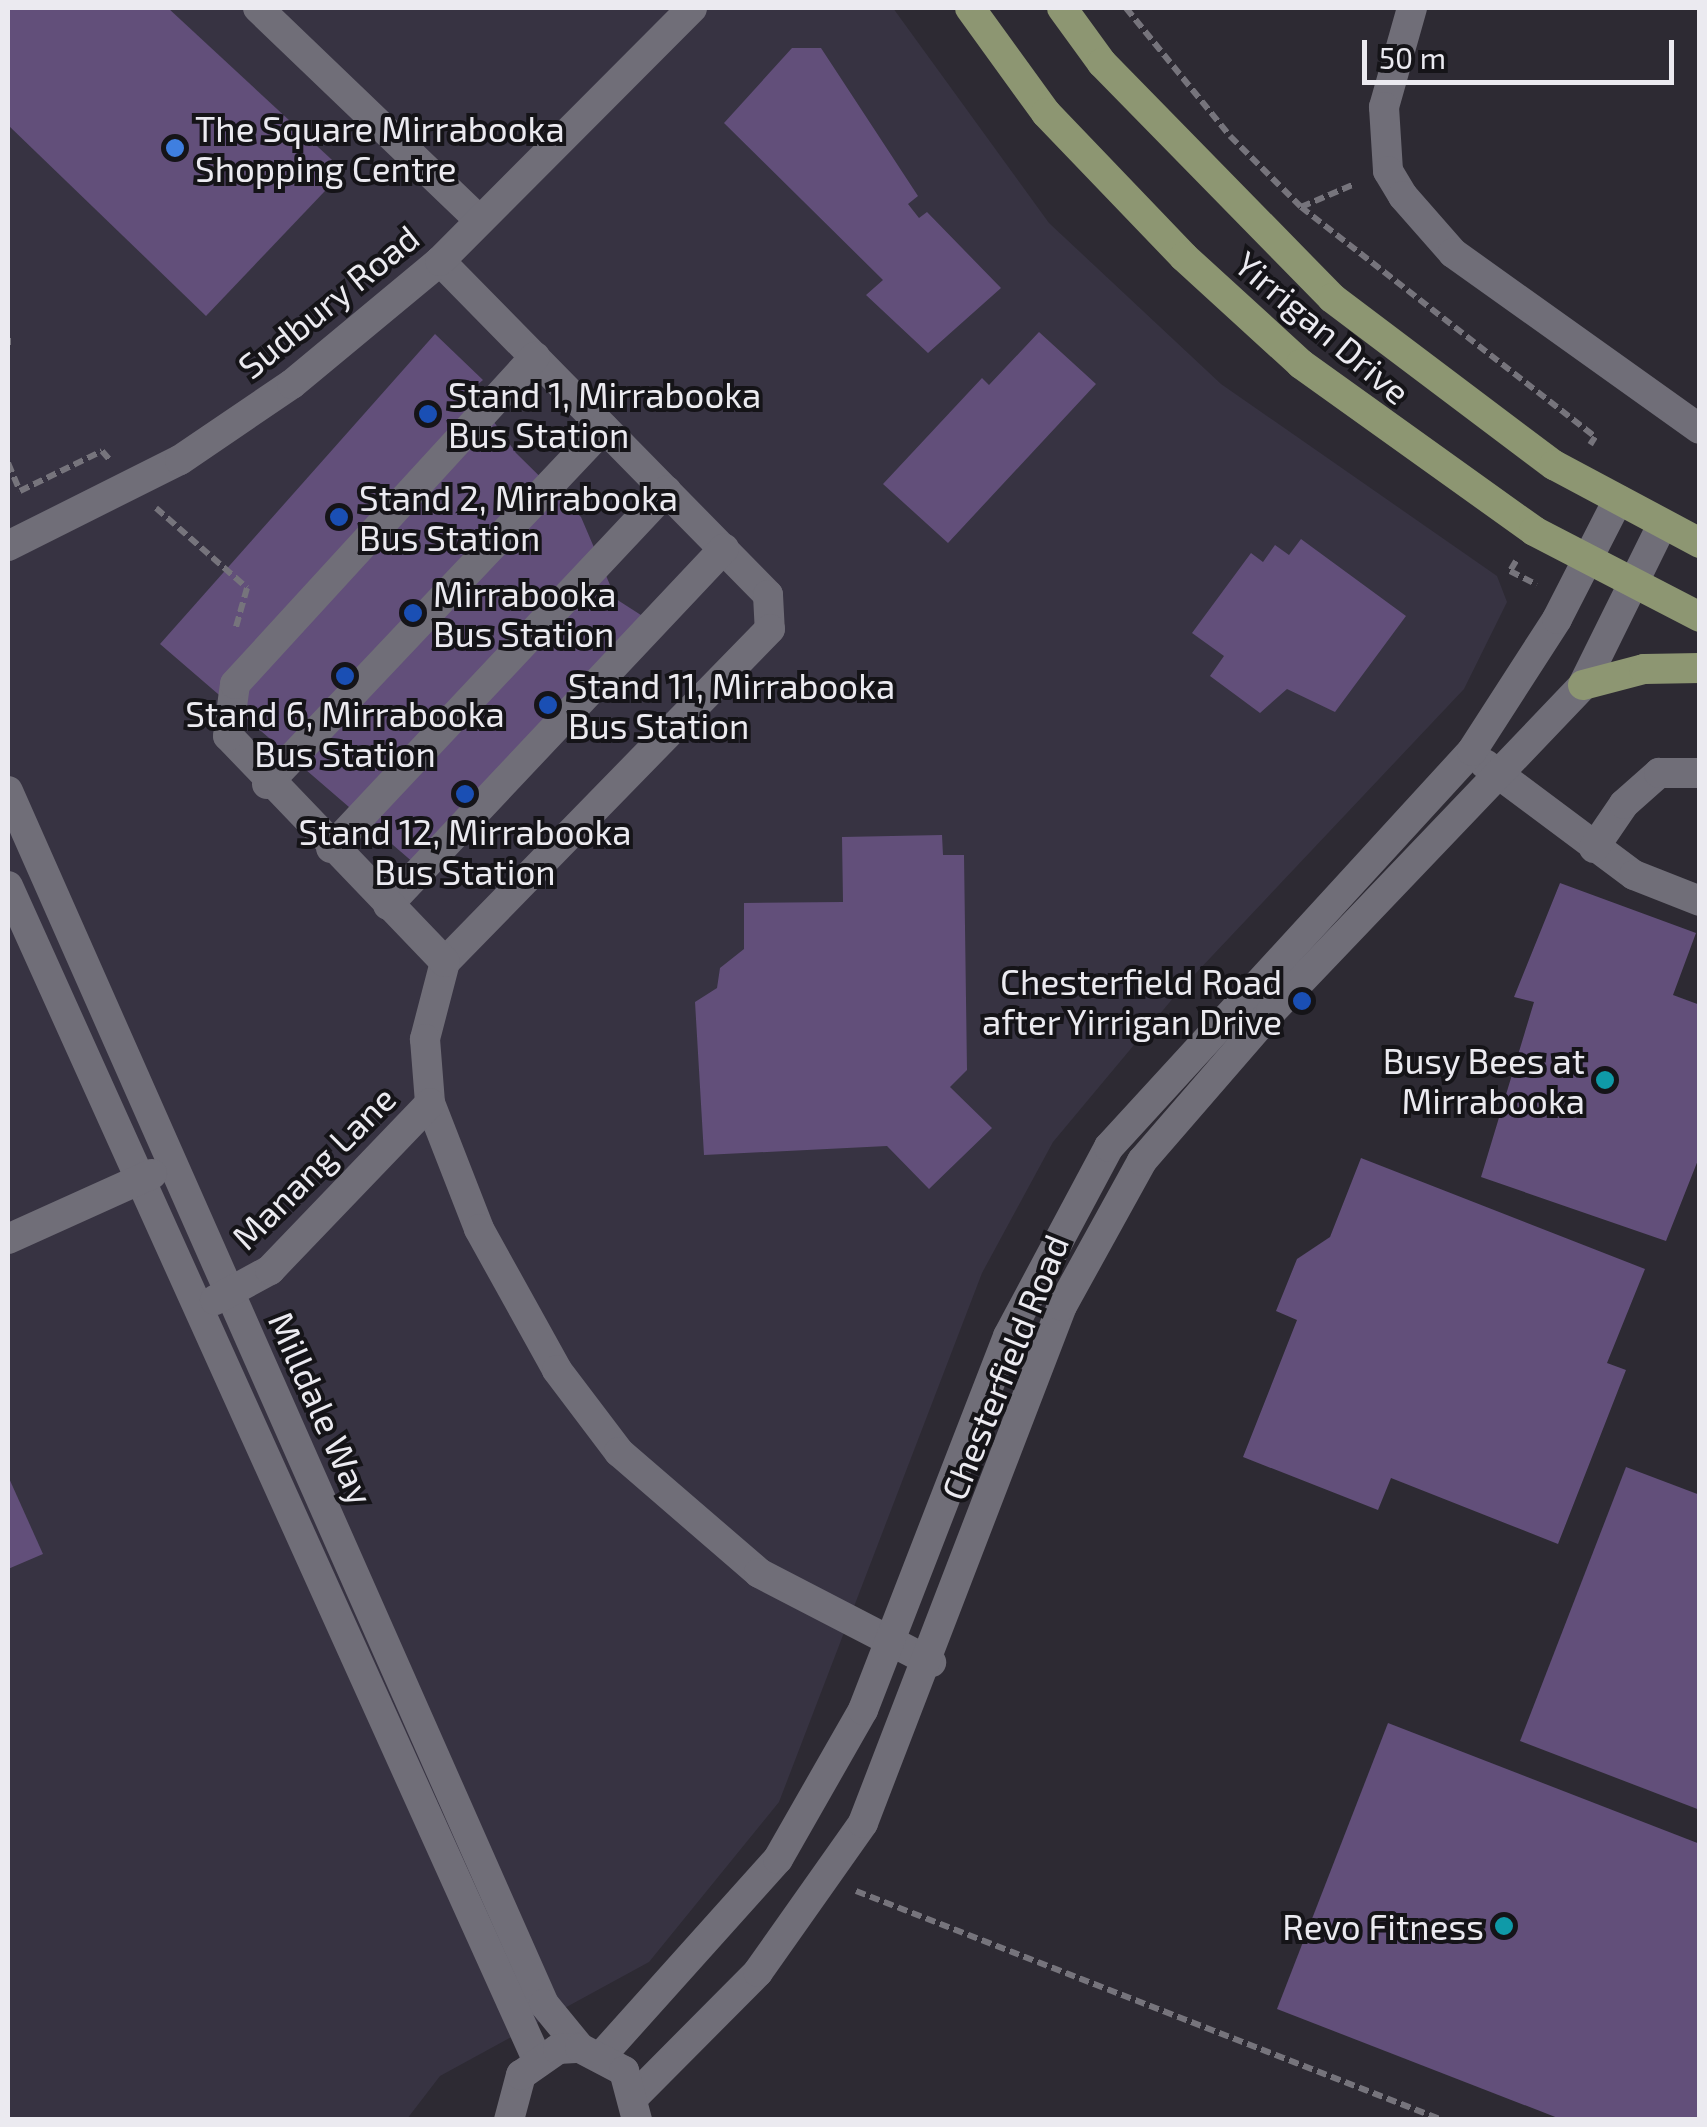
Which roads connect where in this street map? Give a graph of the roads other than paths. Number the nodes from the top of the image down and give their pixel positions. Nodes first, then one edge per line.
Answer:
1 (258, 8) edge
2 (692, 8) edge
3 (970, 8) edge
4 (1062, 8) edge
5 (1412, 8) edge
6 (479, 220) junction
7 (440, 261) junction
8 (535, 358) junction
9 (604, 428) junction
10 (1700, 429) edge
11 (666, 490) junction
12 (1618, 500) junction
13 (1662, 525) junction
14 (1700, 543) edge
15 (8, 546) edge
16 (724, 549) junction
17 (1587, 562) junction
18 (1632, 587) junction
19 (1700, 617) edge
20 (1700, 668) edge
21 (1583, 685) junction
22 (1472, 751) junction
23 (1700, 774) edge
24 (1498, 778) junction
25 (267, 784) junction
26 (8, 791) edge
27 (331, 848) junction
28 (1594, 848) junction
29 (8, 886) edge
30 (1700, 901) edge
31 (388, 905) junction
32 (445, 962) junction
33 (430, 1103) junction
34 (173, 1165) junction
35 (138, 1181) junction
36 (8, 1238) edge
37 (232, 1295) junction
38 (193, 1308) junction
39 (887, 1643) junction
40 (931, 1662) junction
41 (591, 2051) junction
42 (537, 2059) junction
43 (637, 2108) edge
44 (508, 2119) edge

1 - 6 street
2 - 6 street, Sudbury Road
3 - 17 main road, Yirrigan Drive
4 - 12 main road, Yirrigan Drive
5 - 10 street
6 - 7 street, Sudbury Road
7 - 8 street
7 - 15 street, Sudbury Road
8 - 9 street
8 - 25 street
9 - 11 street
9 - 25 street
11 - 16 street
11 - 27 street
12 - 13 main road, Yirrigan Drive
12 - 17 street, Chesterfield Road
13 - 14 main road, Yirrigan Drive
13 - 18 street, Chesterfield Road
16 - 31 street
16 - 32 street
17 - 18 main road, Yirrigan Drive
17 - 22 street, Chesterfield Road
18 - 19 main road, Yirrigan Drive
18 - 21 street, Chesterfield Road
20 - 21 main road
21 - 24 street, Chesterfield Road
22 - 24 street
22 - 39 street, Chesterfield Road
23 - 28 street
24 - 28 street
24 - 40 street, Chesterfield Road
25 - 27 street
26 - 34 street, Milldale Way
27 - 31 street
28 - 30 street
29 - 35 street
31 - 32 street
32 - 33 street
33 - 37 street, Manang Lane
33 - 39 street
34 - 35 street
34 - 37 street, Milldale Way
35 - 36 street
35 - 38 street
37 - 38 street, Manang Lane
37 - 41 street, Milldale Way
38 - 42 street
39 - 40 street
39 - 41 street, Chesterfield Road
40 - 43 street, Chesterfield Road
41 - 42 street
41 - 43 street, Milldale Way
42 - 44 street

